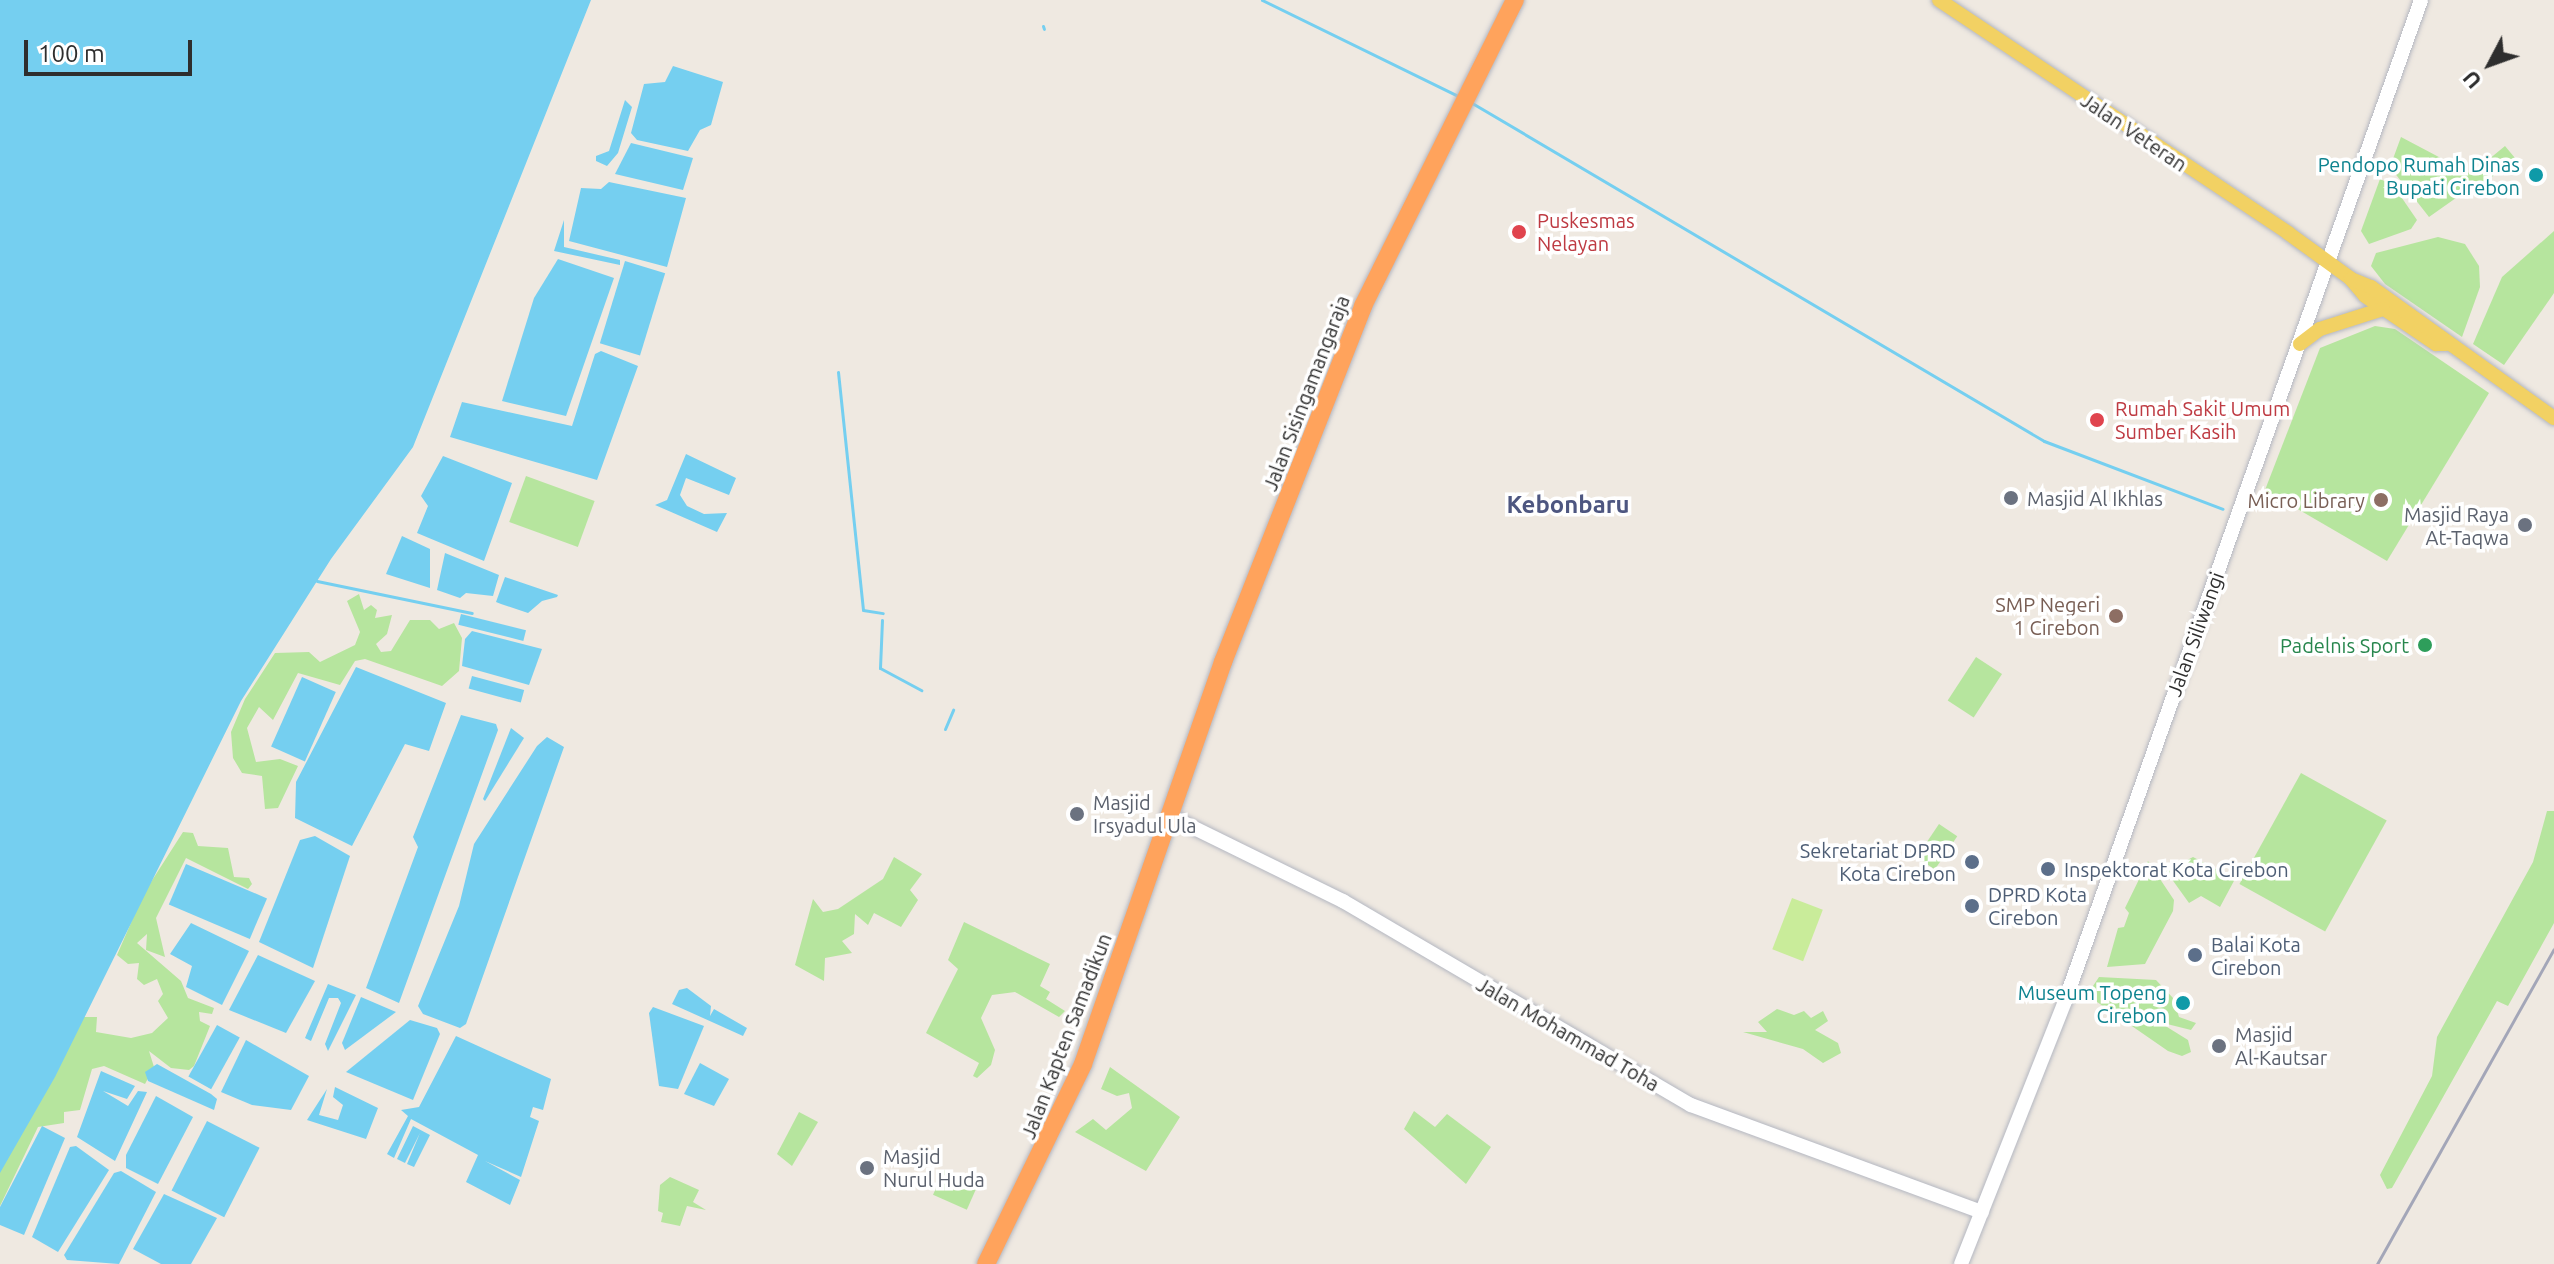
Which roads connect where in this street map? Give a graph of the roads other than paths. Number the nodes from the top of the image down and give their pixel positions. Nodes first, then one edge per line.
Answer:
1 (1515, 0) edge
2 (1939, 0) edge
3 (2421, 0) edge
4 (2329, 264) junction
5 (2350, 278) junction
6 (2383, 309) junction
7 (2300, 344) junction
8 (2446, 344) junction
9 (2554, 418) edge
10 (1170, 816) junction
11 (1982, 1212) junction
12 (986, 1264) edge
13 (1961, 1264) edge

1 - 10 highway, Jalan Sisingamangaraja
2 - 4 main road, Jalan Veteran
3 - 4 street, Jalan Siliwangi
4 - 5 main road, Jalan Veteran
4 - 7 street, Jalan Siliwangi
5 - 6 main road
5 - 8 main road
6 - 7 main road
6 - 8 main road
7 - 11 street, Jalan Siliwangi
8 - 9 main road
10 - 11 street, Jalan Mohammad Toha
10 - 12 highway, Jalan Kapten Samadikun
11 - 13 street, Jalan Siliwangi

